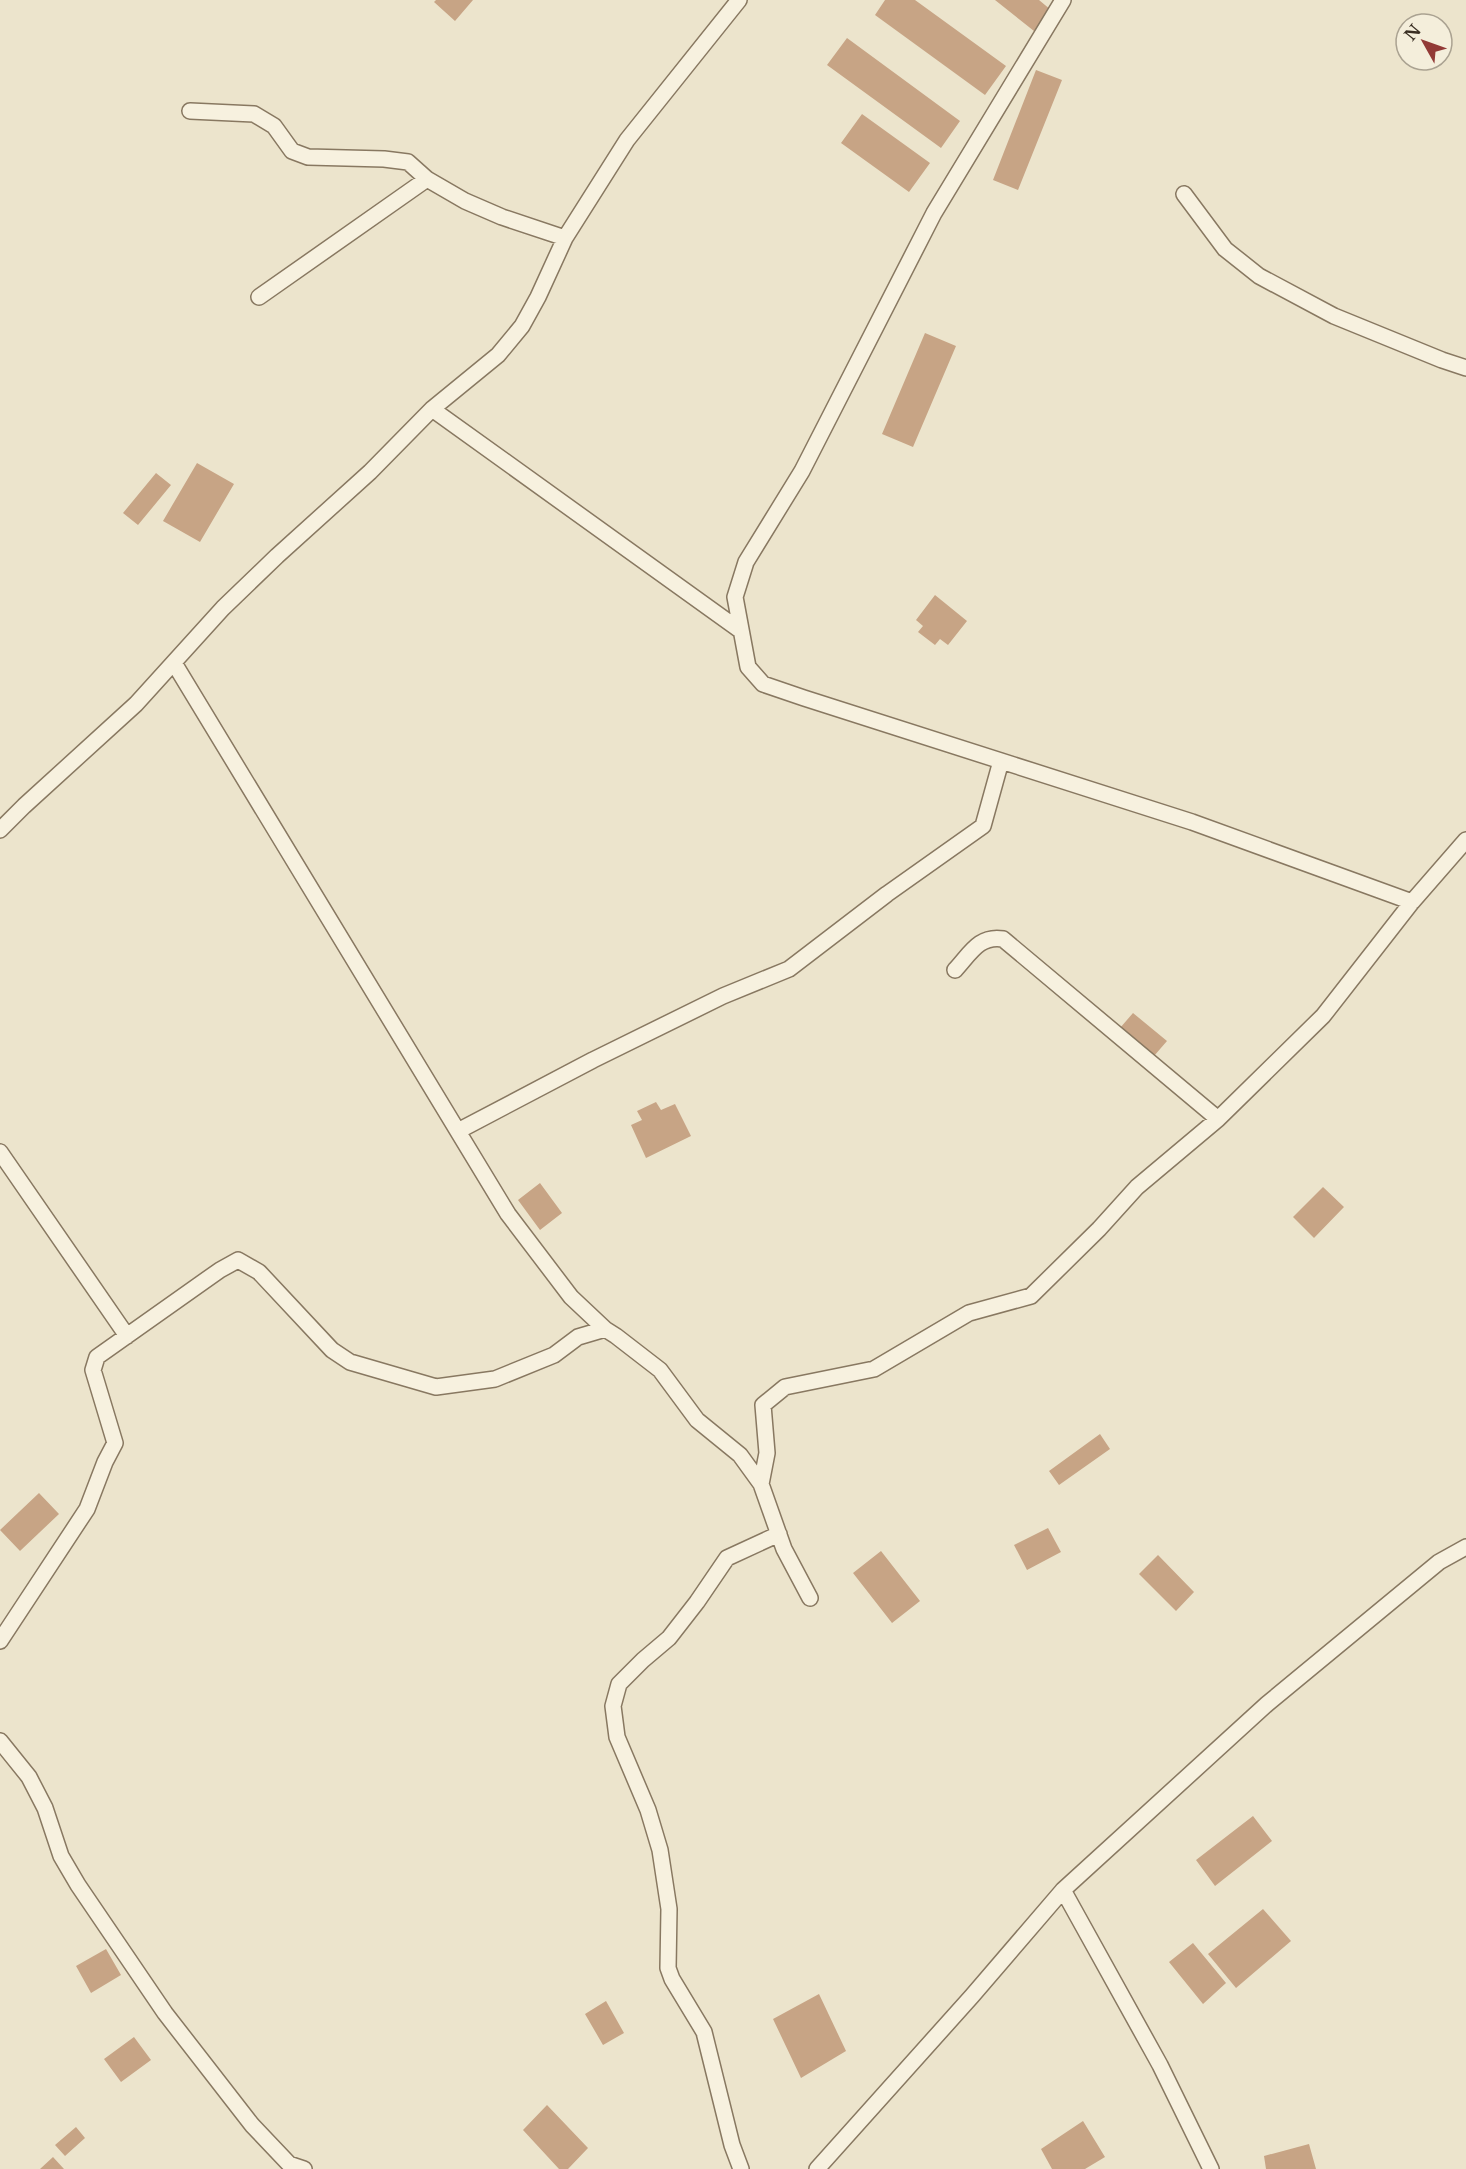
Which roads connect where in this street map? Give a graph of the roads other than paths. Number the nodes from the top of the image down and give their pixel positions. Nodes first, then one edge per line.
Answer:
1 (739, 0) edge
2 (1063, 0) edge
3 (190, 111) dead end
4 (427, 178) junction
5 (1184, 194) dead end
6 (565, 238) junction
7 (259, 297) dead end
8 (1466, 368) edge
9 (432, 410) junction
10 (741, 631) junction
11 (174, 663) junction
12 (1000, 761) junction
13 (0, 830) edge
14 (1466, 840) edge
15 (1412, 902) junction
16 (955, 970) dead end
17 (1218, 1119) junction
18 (458, 1131) junction
19 (0, 1152) edge
20 (604, 1329) junction
21 (127, 1336) junction
22 (767, 1453) junction
23 (740, 1455) junction
24 (761, 1484) junction
25 (779, 1534) junction
26 (1466, 1547) edge
27 (810, 1598) dead end
28 (0, 1641) edge
29 (0, 1741) edge
30 (1064, 1890) junction
31 (304, 2169) edge
32 (741, 2169) edge
33 (817, 2169) edge
34 (1211, 2169) edge

1 - 6 street
2 - 10 street
3 - 4 street
4 - 6 street
4 - 7 street
5 - 8 street
6 - 9 street
9 - 10 street
9 - 11 street
10 - 12 street
11 - 13 street
11 - 18 street
12 - 15 street
12 - 18 street
14 - 15 street
15 - 17 street
16 - 17 street
17 - 22 street
18 - 20 street
19 - 21 street
20 - 21 street
20 - 23 street
21 - 28 street
22 - 23 street
22 - 24 street
23 - 24 street
24 - 25 street
25 - 27 street
25 - 32 street
26 - 30 street
29 - 31 street
30 - 33 street
30 - 34 street

